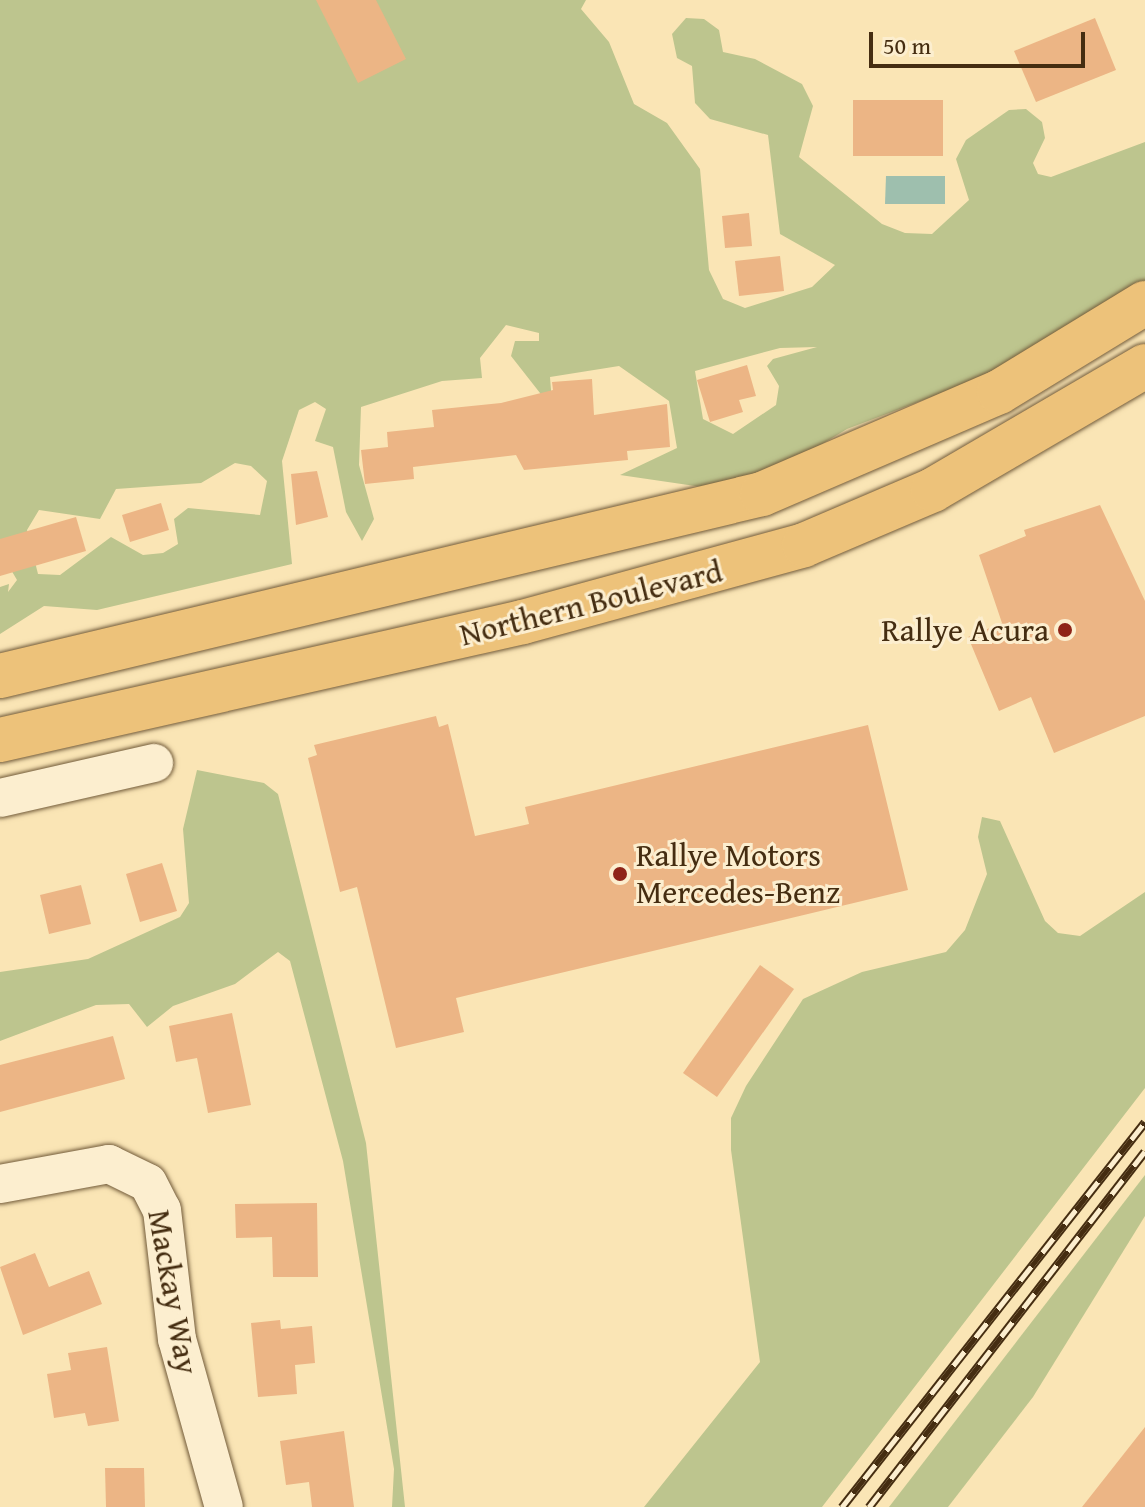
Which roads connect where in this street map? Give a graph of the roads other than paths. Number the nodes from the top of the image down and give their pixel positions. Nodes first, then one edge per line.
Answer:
1 (1145, 303) edge
2 (1145, 366) edge
3 (698, 514) junction
4 (712, 575) junction
5 (0, 676) edge
6 (0, 740) edge
7 (154, 763) dead end
8 (0, 798) edge
9 (0, 1184) edge
10 (224, 1507) edge

1 - 3 main road, Northern Boulevard
2 - 4 main road, Northern Boulevard
3 - 4 main road
3 - 5 main road, Northern Boulevard
4 - 6 main road, Northern Boulevard
7 - 8 street
9 - 10 street, Mackay Way

